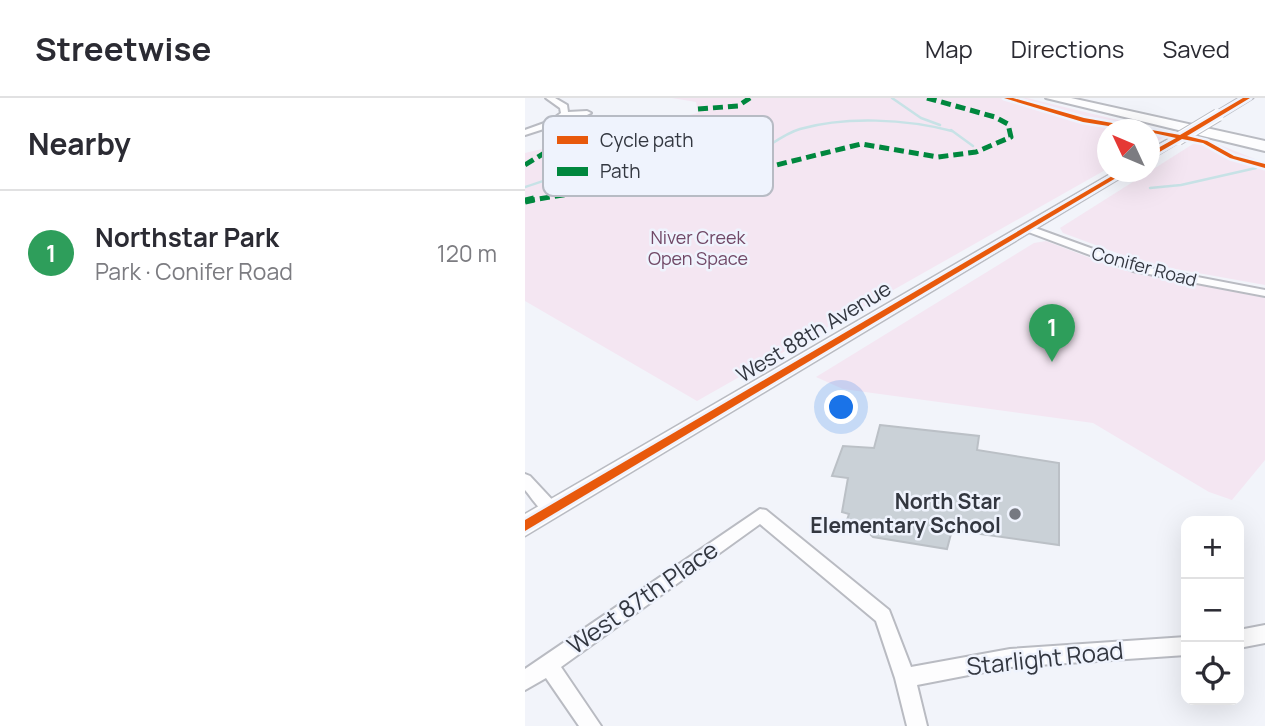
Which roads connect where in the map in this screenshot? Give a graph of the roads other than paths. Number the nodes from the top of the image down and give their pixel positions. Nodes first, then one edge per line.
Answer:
1 (550, 98) edge
2 (1053, 98) edge
3 (1090, 98) edge
4 (1247, 98) edge
5 (587, 113) dead end
6 (565, 114) junction
7 (562, 116) edge
8 (1209, 122) junction
9 (543, 127) edge
10 (525, 133) edge
11 (1265, 138) edge
12 (1265, 146) edge
13 (1160, 150) edge
14 (1106, 182) edge
15 (1027, 228) junction
16 (1265, 293) edge
17 (525, 480) edge
18 (552, 510) junction
19 (525, 526) edge
20 (1265, 635) edge
21 (1244, 638) edge
22 (1181, 646) edge
23 (548, 665) junction
24 (905, 678) junction
25 (525, 681) edge
26 (591, 726) edge
27 (917, 726) edge

1 - 6 street
2 - 12 highway
3 - 8 highway
4 - 8 main road
5 - 6 street
6 - 7 street
8 - 11 highway
8 - 13 main road, bridge
9 - 10 street
14 - 15 main road, West 88th Avenue
15 - 16 street, Conifer Road
15 - 18 main road, West 88th Avenue
17 - 18 street
18 - 19 main road, West 88th Avenue
20 - 21 street
22 - 24 street, Starlight Road
23 - 24 street, West 87th Place
23 - 25 street, West 87th Place
23 - 26 street
24 - 27 street

